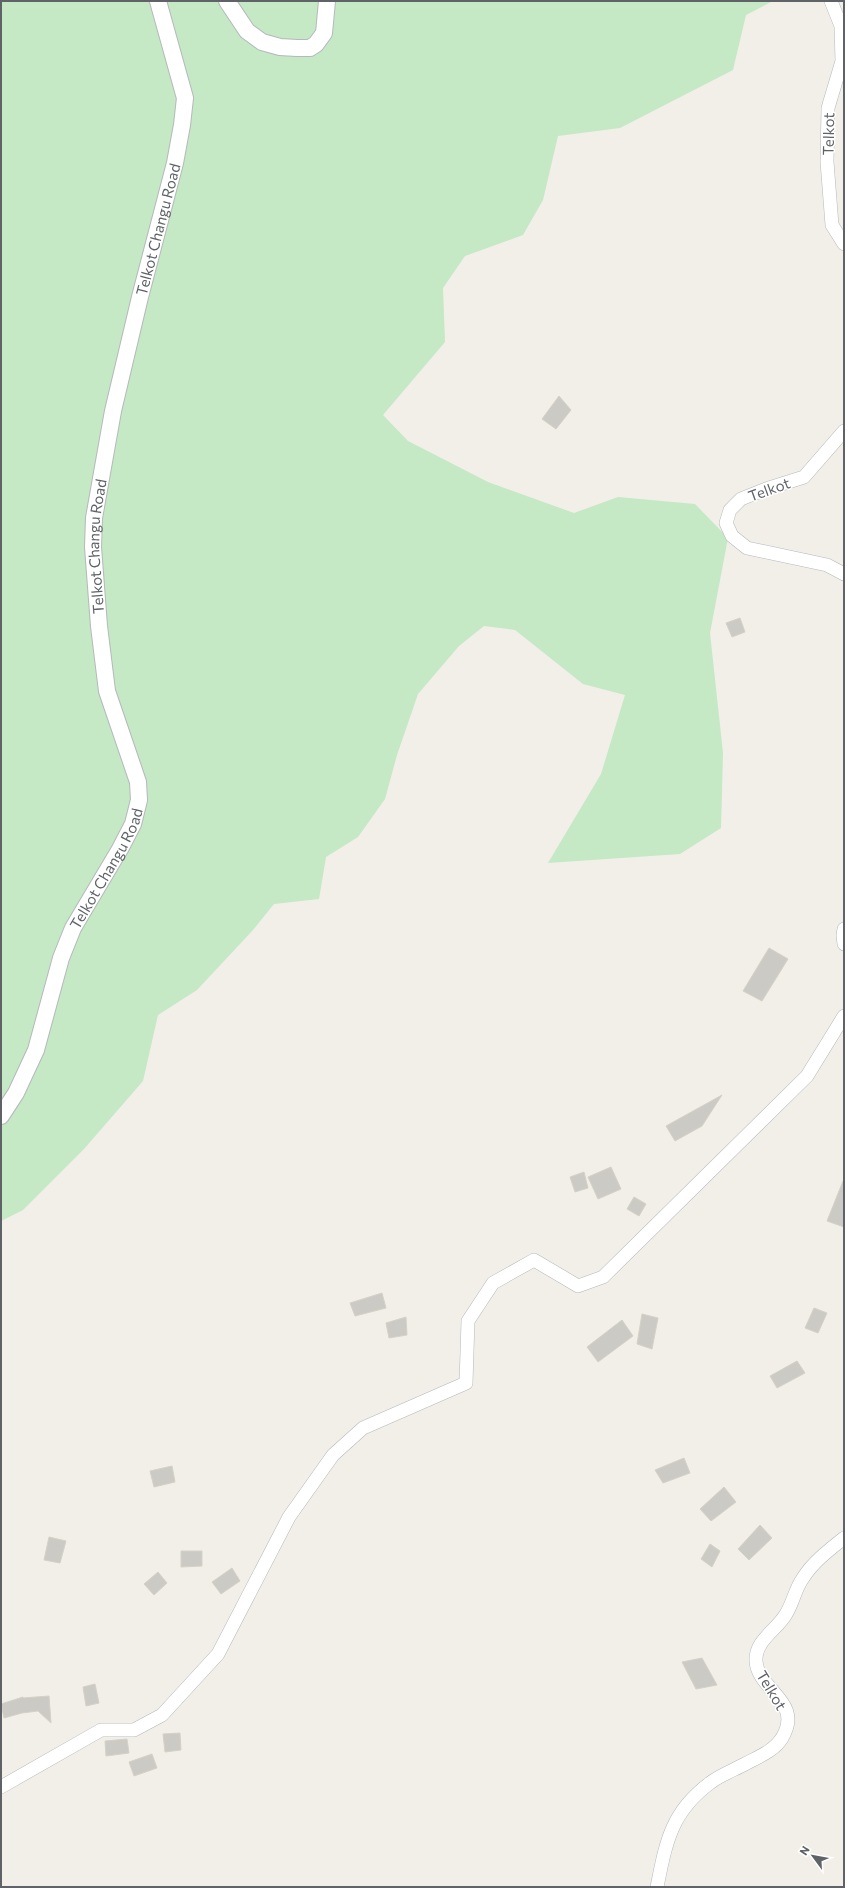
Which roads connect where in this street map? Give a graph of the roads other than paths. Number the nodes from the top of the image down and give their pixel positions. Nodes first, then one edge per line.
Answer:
1 (158, 1) edge
2 (227, 1) edge
3 (327, 1) edge
4 (831, 1) edge
5 (843, 64) edge
6 (844, 244) edge
7 (844, 431) edge
8 (844, 574) edge
9 (844, 929) edge
10 (844, 944) edge
11 (844, 1016) edge
12 (1, 1116) edge
13 (844, 1538) edge
14 (1, 1787) edge
15 (657, 1887) edge

1 - 12 street, Telkot Changu Road
2 - 3 street
4 - 5 street, Telkot
5 - 6 street, Telkot
7 - 8 street, Telkot
9 - 10 street
11 - 14 street
13 - 15 street, Telkot

